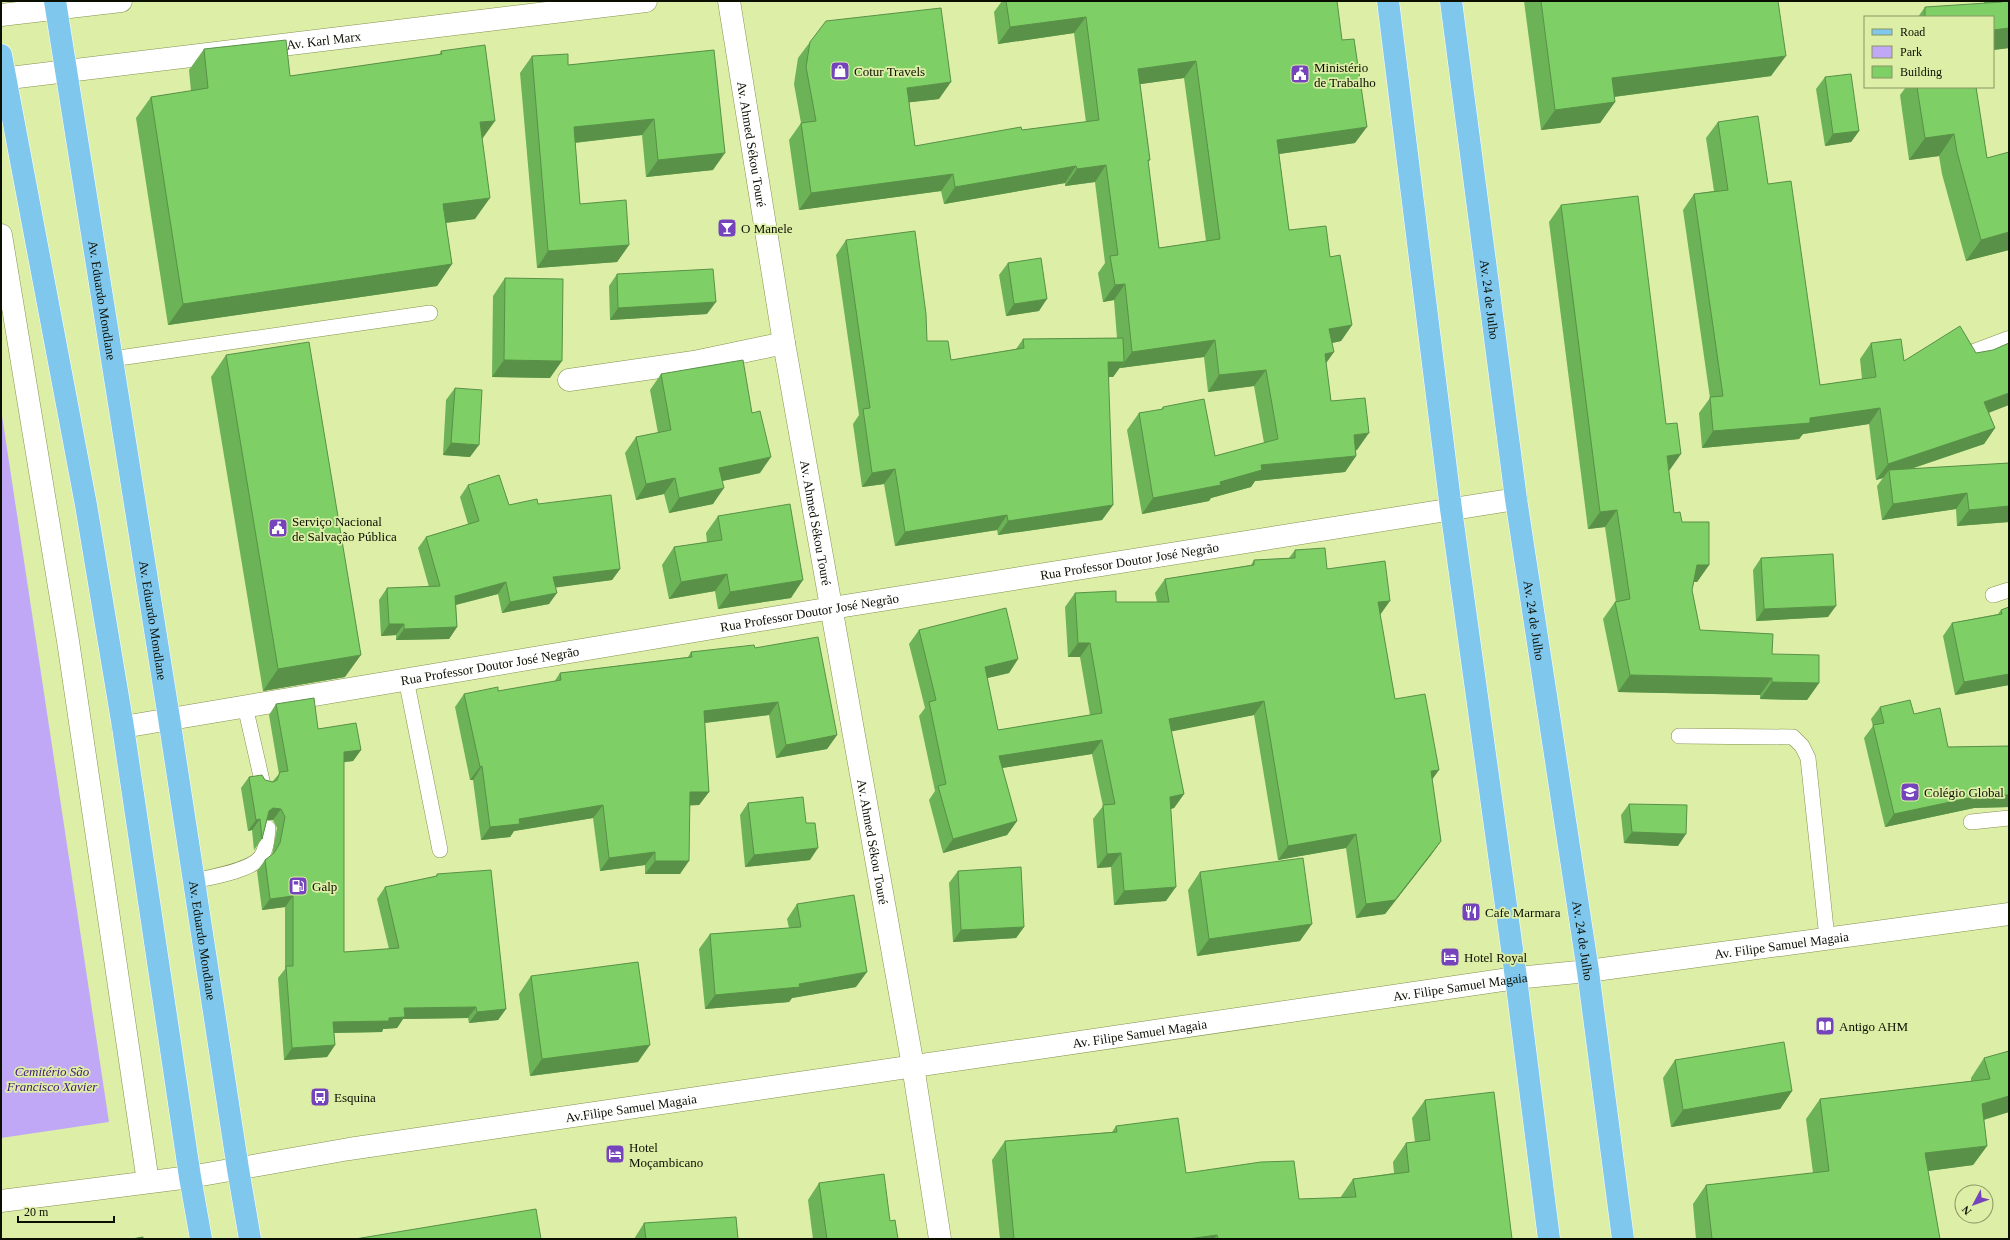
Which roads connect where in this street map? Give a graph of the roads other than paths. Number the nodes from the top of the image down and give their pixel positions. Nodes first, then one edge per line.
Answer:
1 (121, 1) edge
2 (646, 1) edge
3 (729, 1) edge
4 (1388, 1) edge
5 (1450, 1) edge
6 (56, 5) edge
7 (1, 15) edge
8 (1, 54) edge
9 (66, 72) junction
10 (4, 79) edge
11 (1, 235) edge
12 (430, 313) dead end
13 (2009, 342) edge
14 (784, 343) junction
15 (1977, 354) edge
16 (112, 359) junction
17 (569, 380) dead end
18 (1516, 499) junction
19 (1451, 509) junction
20 (2009, 590) edge
21 (1993, 596) dead end
22 (832, 608) junction
23 (406, 679) junction
24 (245, 706) junction
25 (169, 718) junction
26 (123, 727) junction
27 (1678, 736) dead end
28 (263, 785) edge
29 (2009, 818) edge
30 (1971, 822) dead end
31 (268, 828) edge
32 (440, 850) dead end
33 (194, 881) junction
34 (2009, 914) edge
35 (1827, 938) junction
36 (1588, 971) junction
37 (1516, 978) junction
38 (913, 1066) junction
39 (238, 1169) junction
40 (190, 1177) junction
41 (148, 1182) junction
42 (1, 1200) edge
43 (201, 1239) edge
44 (250, 1239) edge
45 (940, 1239) edge
46 (1549, 1239) edge
47 (1623, 1239) edge

1 - 6 street
2 - 9 street, Av. Karl Marx
3 - 14 street, Av. Ahmed Sékou Touré
4 - 19 main road
5 - 18 main road, Av. 24 de Julho
6 - 7 street
6 - 9 main road, Av. Eduardo Mondlane
8 - 10 main road
9 - 10 street, Av. Karl Marx
9 - 16 main road, Av. Eduardo Mondlane
10 - 26 main road
11 - 41 street
12 - 16 lane
13 - 15 street
14 - 17 street
14 - 22 street, Av. Ahmed Sékou Touré
16 - 25 main road, Av. Eduardo Mondlane
18 - 19 street, Rua Professor Doutor José Negrão
18 - 36 main road, Av. 24 de Julho
19 - 22 street, Rua Professor Doutor José Negrão
19 - 37 main road
20 - 21 lane
22 - 23 street, Rua Professor Doutor José Negrão
22 - 38 street, Av. Ahmed Sékou Touré
23 - 24 street, Rua Professor Doutor José Negrão
23 - 32 lane
24 - 25 street, Rua Professor Doutor José Negrão
24 - 28 lane
25 - 26 street, Rua Professor Doutor José Negrão
25 - 33 main road, Av. Eduardo Mondlane
26 - 40 main road
27 - 35 lane
29 - 30 lane
31 - 33 lane
33 - 39 main road, Av. Eduardo Mondlane
34 - 35 street, Av. Filipe Samuel Magaia
35 - 36 street, Av. Filipe Samuel Magaia
36 - 37 street, Av. Filipe Samuel Magaia
36 - 47 main road, Av. 24 de Julho
37 - 38 street, Av. Filipe Samuel Magaia
37 - 46 main road
38 - 39 street, Av.Filipe Samuel Magaia
38 - 45 street, Av. Ahmed Sékou Touré
39 - 40 street
39 - 44 main road, Av. Eduardo Mondlane
40 - 41 street
40 - 43 main road
41 - 42 street

